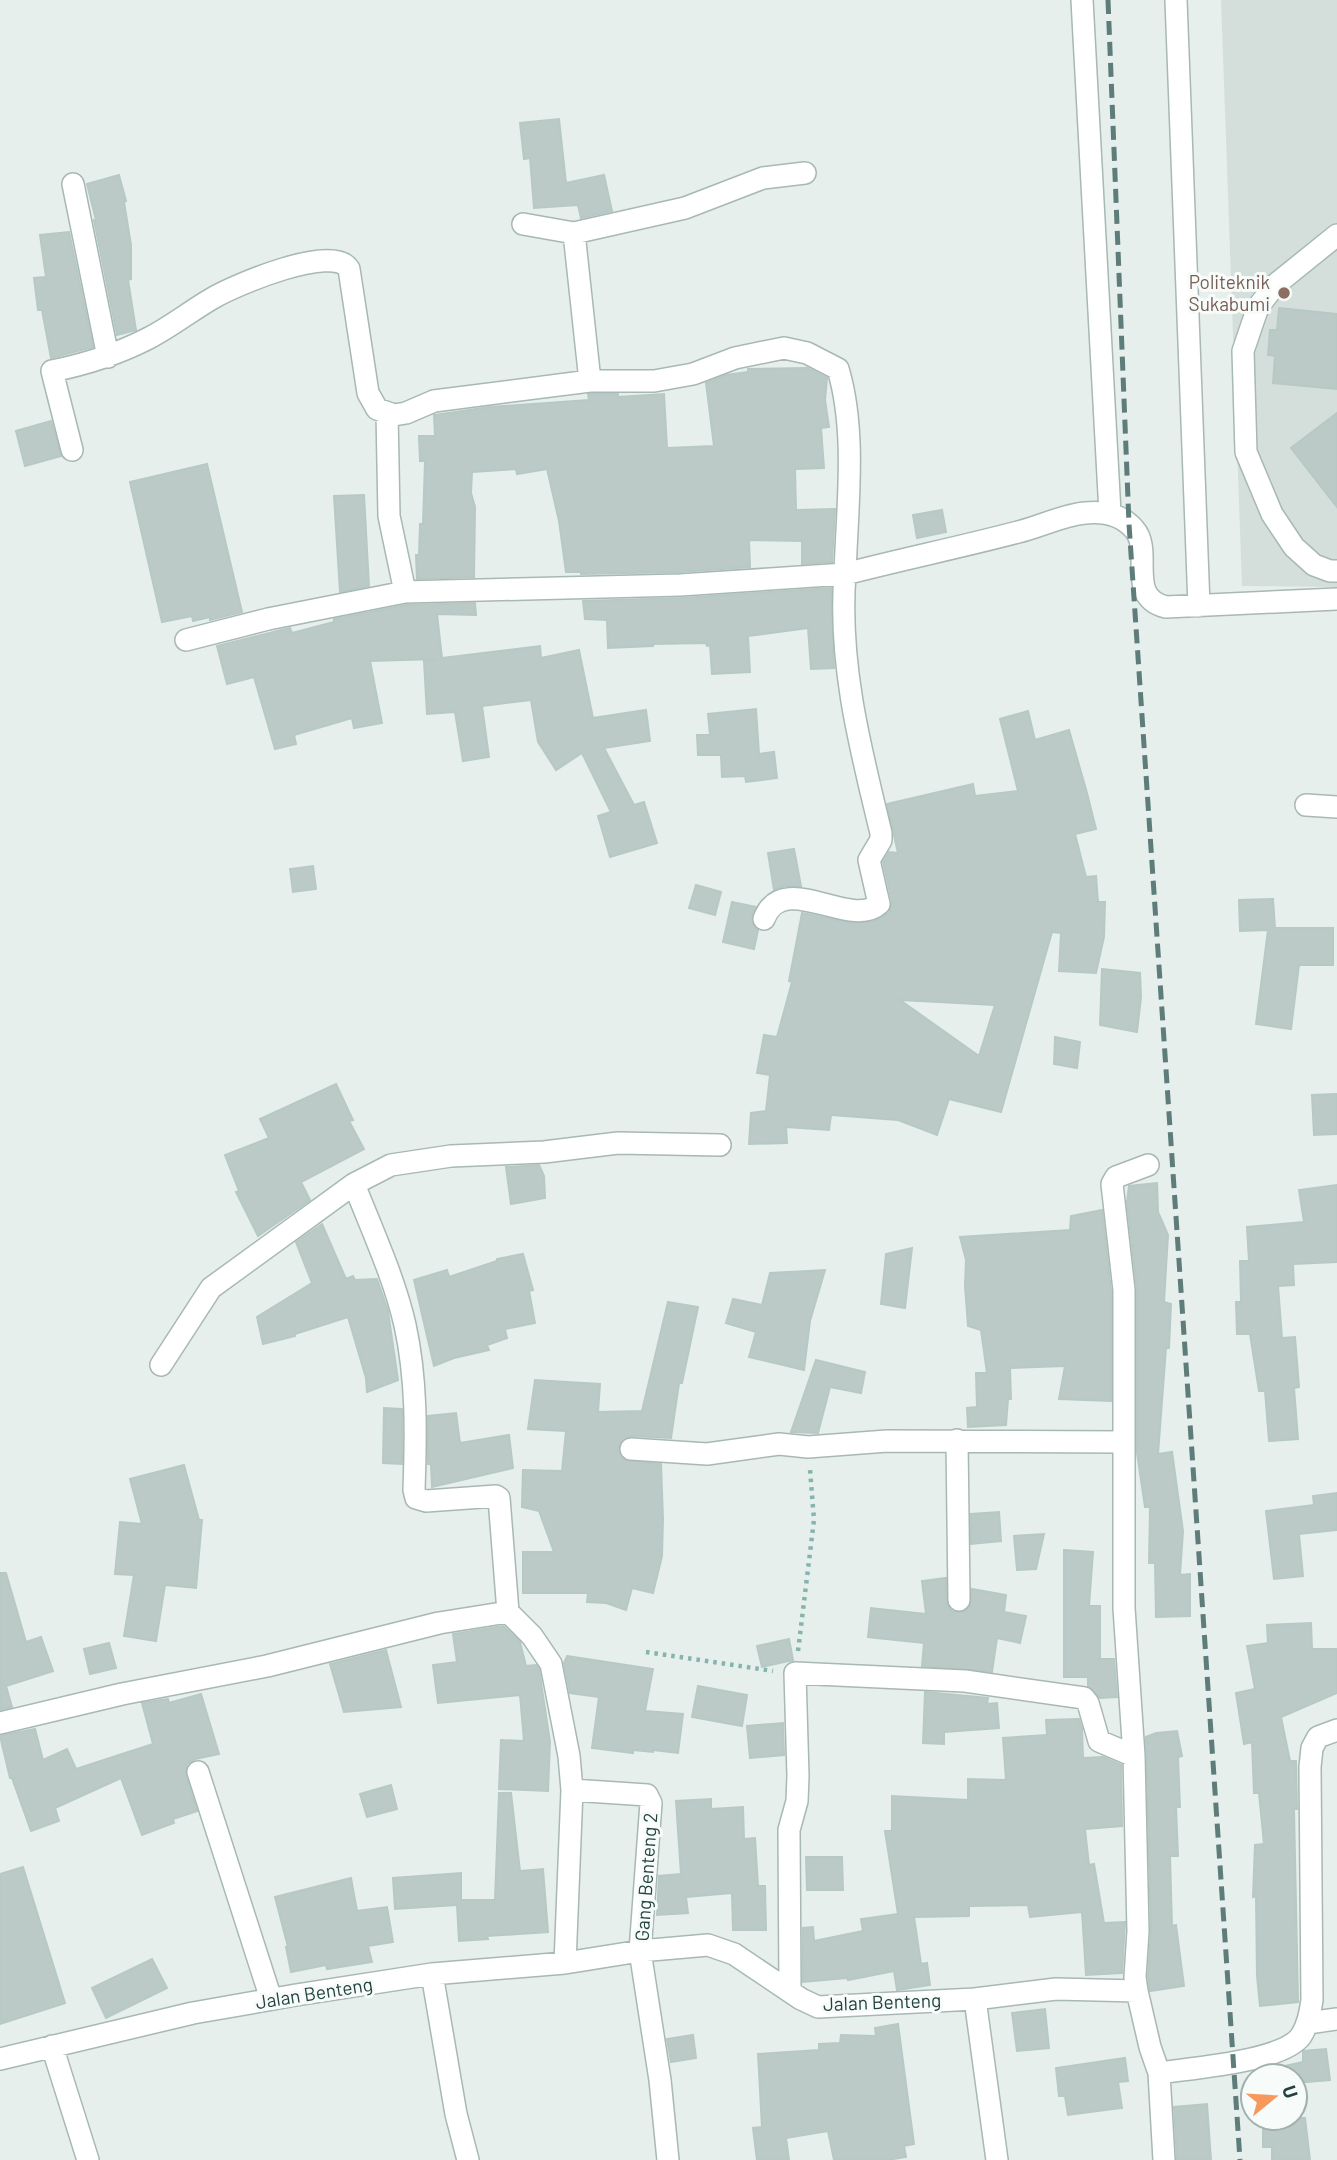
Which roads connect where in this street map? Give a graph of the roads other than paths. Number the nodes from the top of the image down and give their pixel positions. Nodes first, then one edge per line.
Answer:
1 (1082, 0) edge
2 (1175, 0) edge
3 (805, 173) dead end
4 (73, 184) dead end
5 (523, 225) dead end
6 (574, 233) junction
7 (1337, 235) edge
8 (108, 357) junction
9 (590, 382) junction
10 (387, 413) junction
11 (72, 450) dead end
12 (1110, 513) junction
13 (1337, 571) edge
14 (845, 573) junction
15 (405, 592) junction
16 (1337, 599) edge
17 (1199, 606) junction
18 (186, 640) dead end
19 (1307, 805) dead end
20 (1337, 807) edge
21 (764, 919) dead end
22 (720, 1144) dead end
23 (1148, 1165) dead end
24 (354, 1184) junction
25 (161, 1365) dead end
26 (957, 1440) junction
27 (1123, 1442) junction
28 (631, 1450) dead end
29 (959, 1600) dead end
30 (508, 1612) junction
31 (0, 1723) edge
32 (1337, 1730) edge
33 (1134, 1756) junction
34 (198, 1772) dead end
35 (572, 1790) junction
36 (640, 1951) junction
37 (565, 1963) junction
38 (432, 1975) junction
39 (790, 1990) junction
40 (1137, 1991) junction
41 (271, 1999) junction
42 (975, 1999) junction
43 (1337, 2019) edge
44 (1308, 2023) junction
45 (52, 2046) junction
46 (0, 2059) edge
47 (1159, 2073) junction
48 (88, 2160) edge
49 (468, 2160) edge
50 (668, 2160) edge
51 (997, 2160) edge
52 (1164, 2160) edge

1 - 12 street
2 - 17 street
3 - 6 street
4 - 8 street
5 - 6 street
6 - 9 street
7 - 13 street
8 - 10 street
8 - 11 street
9 - 10 street
9 - 14 street
10 - 15 street
12 - 14 street
12 - 17 street
14 - 15 street
14 - 21 street
15 - 18 street
16 - 17 street
19 - 20 street
22 - 24 street
23 - 27 street
24 - 25 street
24 - 30 street
26 - 27 street
26 - 28 street
26 - 29 street
27 - 33 street
30 - 31 street
30 - 35 street
32 - 44 street
33 - 39 street
33 - 40 street
34 - 41 street
35 - 36 street, Gang Benteng 2
35 - 37 street
36 - 37 street, Jalan Benteng
36 - 39 street, Jalan Benteng
36 - 50 street
37 - 38 street, Jalan Benteng
38 - 41 street, Jalan Benteng
38 - 49 street
39 - 42 street, Jalan Benteng
40 - 42 street, Jalan Benteng
40 - 47 street
41 - 45 street, Jalan Benteng
42 - 51 street
43 - 44 street
44 - 47 street
45 - 46 street, Jalan Benteng
45 - 48 street
47 - 52 street

